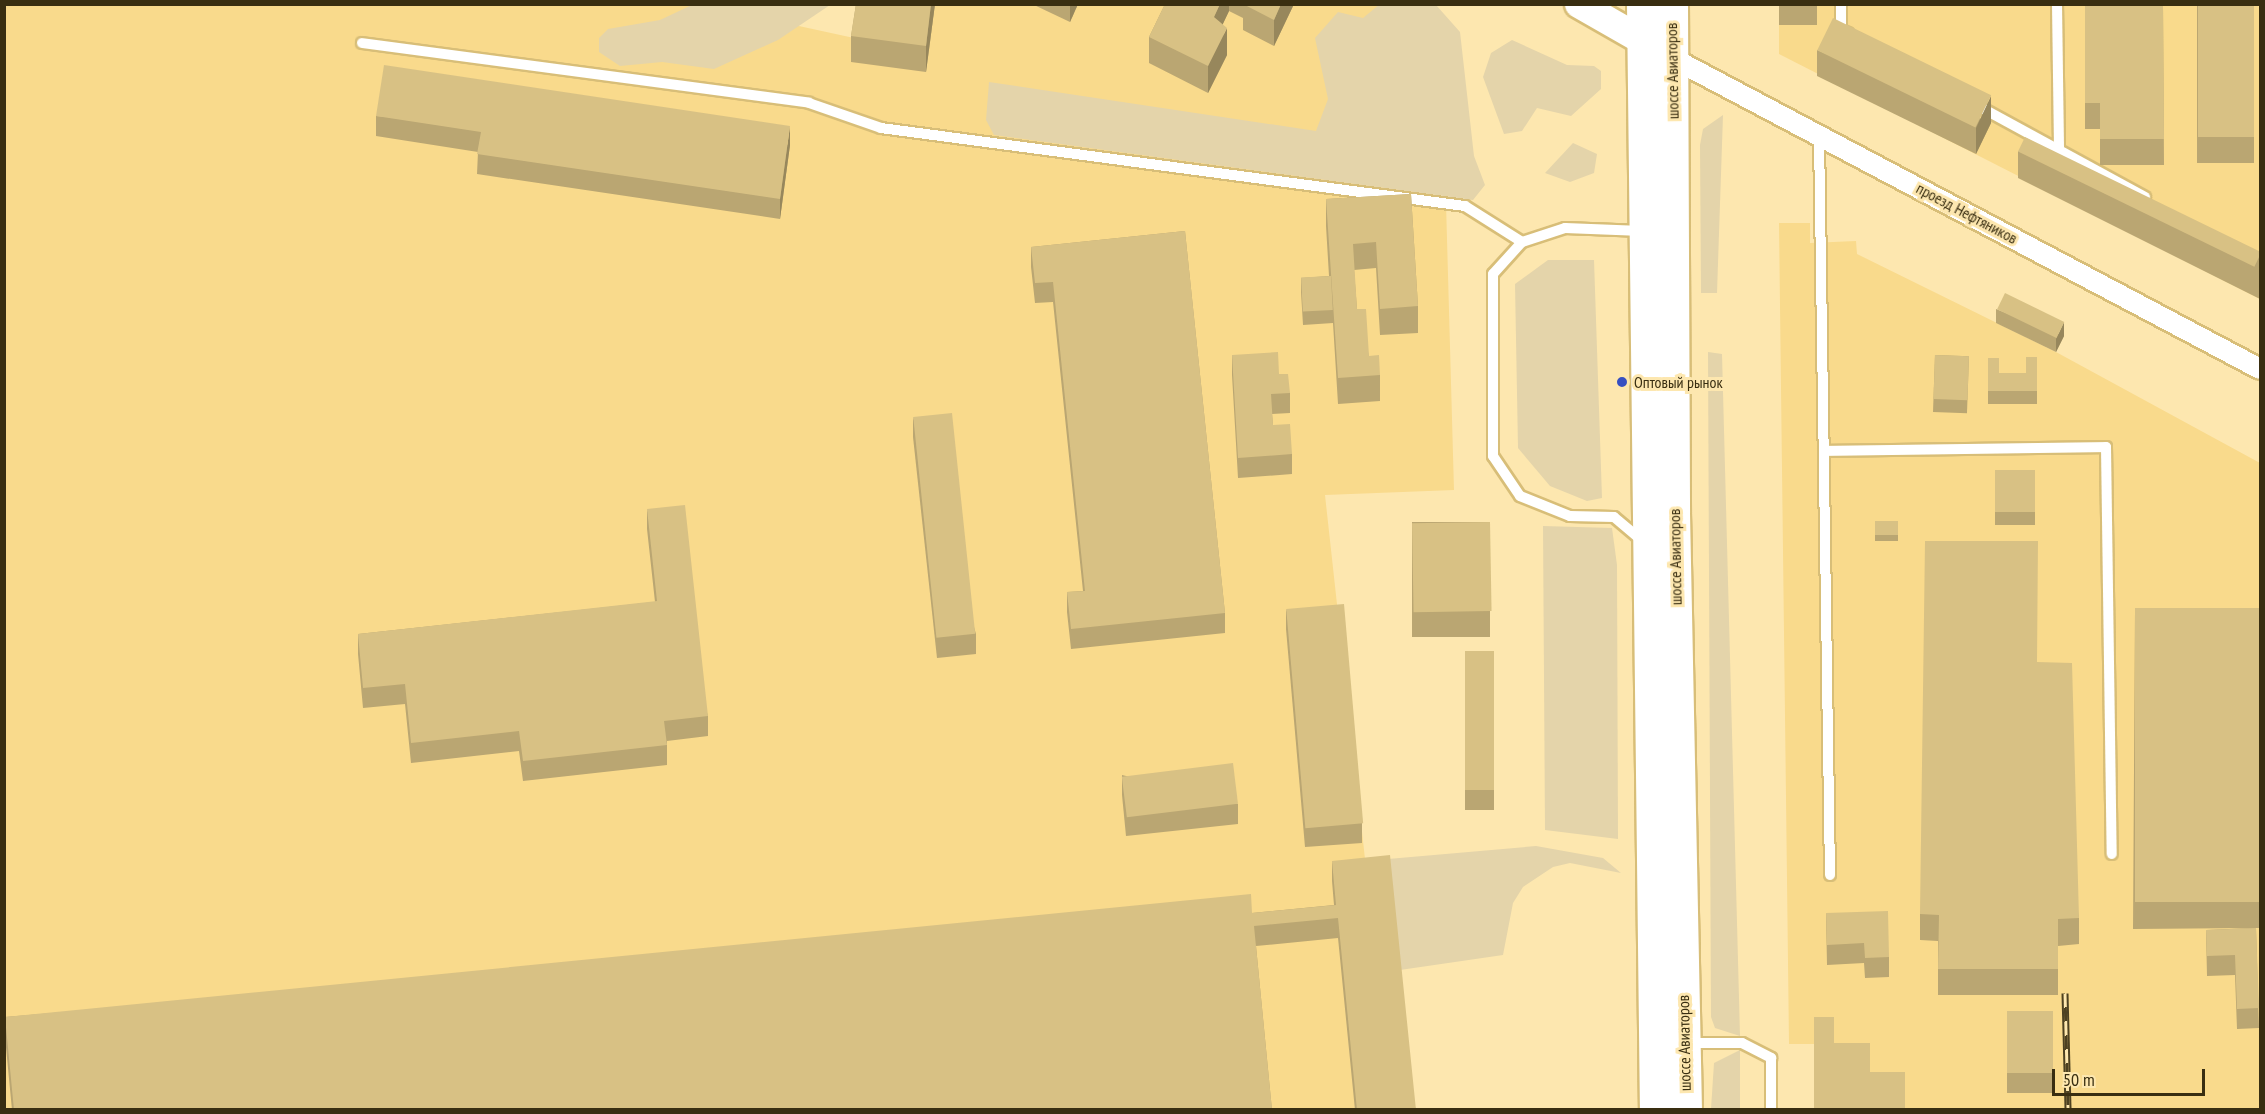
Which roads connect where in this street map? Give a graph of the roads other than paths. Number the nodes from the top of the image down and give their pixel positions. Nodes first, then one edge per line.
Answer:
1 (1579, 4) edge
2 (1642, 4) edge
3 (1672, 4) edge
4 (1841, 4) edge
5 (2057, 4) edge
6 (1642, 40) junction
7 (1862, 41) edge
8 (362, 43) dead end
9 (1672, 58) junction
10 (1966, 99) edge
11 (1819, 134) junction
12 (2059, 150) junction
13 (2160, 205) edge
14 (1642, 231) junction
15 (1522, 242) junction
16 (2260, 369) edge
17 (1824, 451) junction
18 (1647, 545) junction
19 (2112, 854) dead end
20 (1830, 875) dead end
21 (1684, 1043) junction
22 (1656, 1110) edge
23 (1686, 1110) edge
24 (1771, 1110) edge

1 - 6 main road
2 - 6 main road, шоссе Авиаторов
3 - 9 main road, шоссе Авиаторов
4 - 7 lane
5 - 12 lane
6 - 9 main road
6 - 14 main road, шоссе Авиаторов
8 - 15 lane
9 - 11 street, проезд Нефтяников
9 - 21 main road, шоссе Авиаторов
10 - 12 lane
11 - 16 street, проезд Нефтяников
11 - 17 lane
12 - 13 lane
14 - 15 lane
14 - 18 main road, шоссе Авиаторов
15 - 18 lane
17 - 19 lane
17 - 20 lane
18 - 22 main road, шоссе Авиаторов
21 - 23 main road, шоссе Авиаторов
21 - 24 lane

